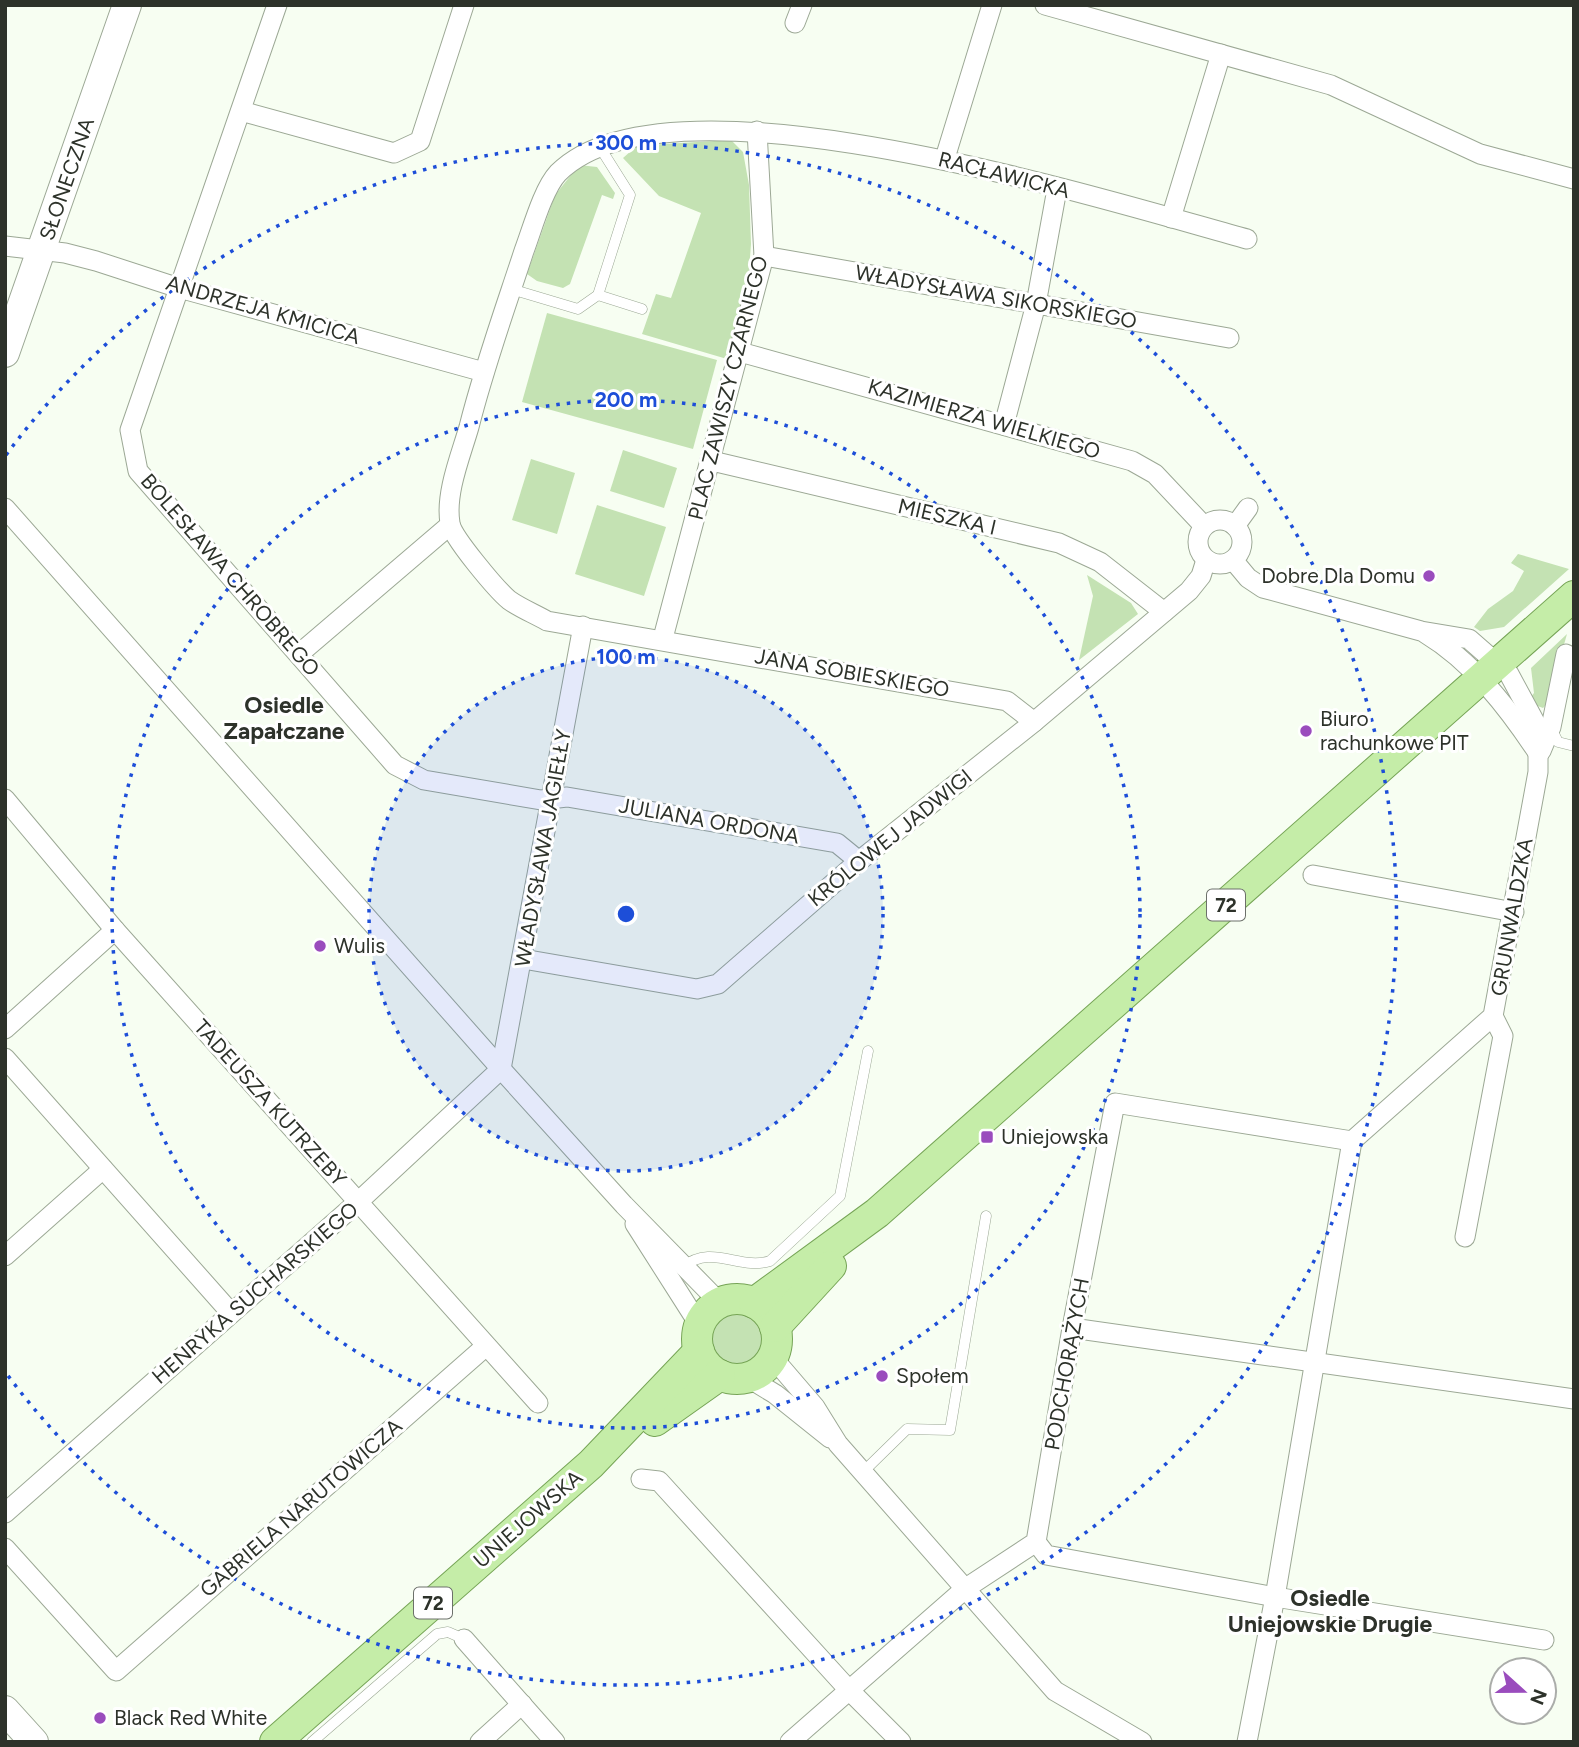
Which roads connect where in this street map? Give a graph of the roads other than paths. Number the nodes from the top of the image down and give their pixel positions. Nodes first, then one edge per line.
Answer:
1 (127, 5) edge
2 (277, 5) edge
3 (464, 5) edge
4 (992, 5) edge
5 (1045, 5) edge
6 (1221, 54) junction
7 (241, 111) junction
8 (758, 131) junction
9 (599, 145) junction
10 (945, 158) junction
11 (1574, 179) edge
12 (1056, 188) junction
13 (1171, 218) junction
14 (1247, 239) dead end
15 (5, 246) edge
16 (42, 251) junction
17 (764, 256) junction
18 (179, 288) junction
19 (511, 289) junction
20 (598, 295) junction
21 (1036, 304) junction
22 (642, 309) dead end
23 (1229, 338) dead end
24 (740, 352) junction
25 (5, 353) edge
26 (484, 372) junction
27 (1004, 425) junction
28 (712, 461) junction
29 (5, 508) edge
30 (1248, 508) dead end
31 (450, 525) junction
32 (1204, 526) junction
33 (1235, 526) junction
34 (1206, 560) junction
35 (1233, 560) junction
36 (1574, 596) edge
37 (1164, 612) junction
38 (583, 626) junction
39 (663, 638) junction
40 (299, 654) junction
41 (1566, 654) dead end
42 (1490, 672) junction
43 (1034, 722) junction
44 (1551, 727) junction
45 (1574, 746) edge
46 (1539, 755) junction
47 (5, 799) edge
48 (553, 800) junction
49 (859, 861) junction
50 (1313, 875) dead end
51 (1514, 912) junction
52 (115, 930) junction
53 (523, 959) junction
54 (1493, 1016) junction
55 (5, 1029) edge
56 (868, 1051) dead end
57 (5, 1058) edge
58 (501, 1069) junction
59 (1352, 1141) junction
60 (103, 1169) junction
61 (358, 1202) junction
62 (877, 1213) junction
63 (986, 1216) dead end
64 (1465, 1237) dead end
65 (5, 1256) edge
66 (676, 1272) junction
67 (720, 1303) junction
68 (754, 1303) junction
69 (231, 1313) junction
70 (1072, 1328) junction
71 (699, 1338) junction
72 (775, 1340) junction
73 (486, 1346) junction
74 (1314, 1361) junction
75 (734, 1376) junction
76 (1574, 1399) edge
77 (538, 1403) dead end
78 (838, 1444) junction
79 (591, 1464) junction
80 (863, 1472) junction
81 (641, 1479) dead end
82 (5, 1513) edge
83 (1036, 1542) junction
84 (5, 1548) edge
85 (966, 1588) junction
86 (1275, 1597) junction
87 (464, 1639) joint
88 (1544, 1640) dead end
89 (848, 1689) junction
90 (522, 1704) junction
91 (5, 1710) edge
92 (34, 1742) edge
93 (275, 1742) edge
94 (312, 1742) edge
95 (480, 1742) edge
96 (555, 1742) edge
97 (790, 1742) edge
98 (901, 1742) edge
99 (1142, 1742) edge
100 (1247, 1742) edge

1 - 16 street, SŁONECZNA
2 - 7 street, BOLESŁAWA CHROBREGO
3 - 7 street
4 - 10 street
5 - 6 street
6 - 11 street
6 - 13 street
7 - 18 street, BOLESŁAWA CHROBREGO
8 - 9 street
8 - 10 street, RACŁAWICKA
8 - 17 street, PLAC ZAWISZY CZARNEGO
9 - 19 street
9 - 20 lane
10 - 12 street, RACŁAWICKA
12 - 13 street, RACŁAWICKA
12 - 21 street
13 - 14 street, RACŁAWICKA
15 - 16 street, ANDRZEJA KMICICA
16 - 18 street, ANDRZEJA KMICICA
16 - 25 street, SŁONECZNA
17 - 21 street, WŁADYSŁAWA SIKORSKIEGO
17 - 24 street, PLAC ZAWISZY CZARNEGO
18 - 26 street, ANDRZEJA KMICICA
18 - 40 street, BOLESŁAWA CHROBREGO
19 - 20 lane
19 - 26 street
20 - 22 lane
21 - 23 street, WŁADYSŁAWA SIKORSKIEGO
21 - 27 street
24 - 27 street, KAZIMIERZA WIELKIEGO
24 - 28 street, PLAC ZAWISZY CZARNEGO
26 - 31 street
27 - 32 street, KAZIMIERZA WIELKIEGO
28 - 37 street, MIESZKA I
28 - 39 street, PLAC ZAWISZY CZARNEGO
29 - 58 street
30 - 33 street
31 - 38 street
31 - 40 street
32 - 33 street
32 - 34 street
33 - 35 street
34 - 35 street
34 - 37 street, KRÓLOWEJ JADWIGI
35 - 42 street
36 - 42 main road, 72
37 - 43 street, KRÓLOWEJ JADWIGI
38 - 39 street
38 - 48 street, WŁADYSŁAWA JAGIEŁŁY
39 - 43 street, JANA SOBIESKIEGO
40 - 48 street, BOLESŁAWA CHROBREGO
41 - 44 street, GRUNWALDZKA
42 - 46 street, GRUNWALDZKA
42 - 62 main road, 72
43 - 49 street, KRÓLOWEJ JADWIGI
44 - 45 lane
44 - 46 street, GRUNWALDZKA
46 - 51 street, GRUNWALDZKA
47 - 52 street, TADEUSZA KUTRZEBY
48 - 49 street, JULIANA ORDONA
48 - 53 street, WŁADYSŁAWA JAGIEŁŁY
49 - 53 street, KRÓLOWEJ JADWIGI
50 - 51 street
51 - 54 street, GRUNWALDZKA
52 - 55 street
52 - 61 street, TADEUSZA KUTRZEBY
53 - 58 street, WŁADYSŁAWA JAGIEŁŁY
54 - 59 street, GRUNWALDZKA
54 - 64 street
56 - 66 lane
57 - 60 street
58 - 61 street, HENRYKA SUCHARSKIEGO
58 - 66 street
59 - 70 street, PODCHORĄŻYCH
59 - 74 street
60 - 65 street
60 - 69 street
61 - 69 street, HENRYKA SUCHARSKIEGO
61 - 73 street, TADEUSZA KUTRZEBY
62 - 68 main road, 72
62 - 72 main road, 72
63 - 80 lane
66 - 67 street
66 - 71 street
67 - 68 main road
67 - 71 main road, 72
68 - 72 main road
69 - 82 street, HENRYKA SUCHARSKIEGO
70 - 74 street
70 - 83 street, PODCHORĄŻYCH
71 - 75 main road
71 - 79 main road, UNIEJOWSKA / 72
72 - 75 main road, 72
72 - 78 street
73 - 77 street, TADEUSZA KUTRZEBY
73 - 84 street, GABRIELA NARUTOWICZA
74 - 76 street
74 - 86 street
75 - 78 street
75 - 79 main road, UNIEJOWSKA / 72
78 - 80 street
79 - 93 main road, UNIEJOWSKA / 72
80 - 85 street
81 - 89 street
83 - 85 street
83 - 86 street
85 - 89 street
85 - 99 street
86 - 88 street
86 - 100 street
87 - 90 street
87 - 94 lane
89 - 97 street
89 - 98 street
90 - 95 street
90 - 96 street
91 - 92 street

